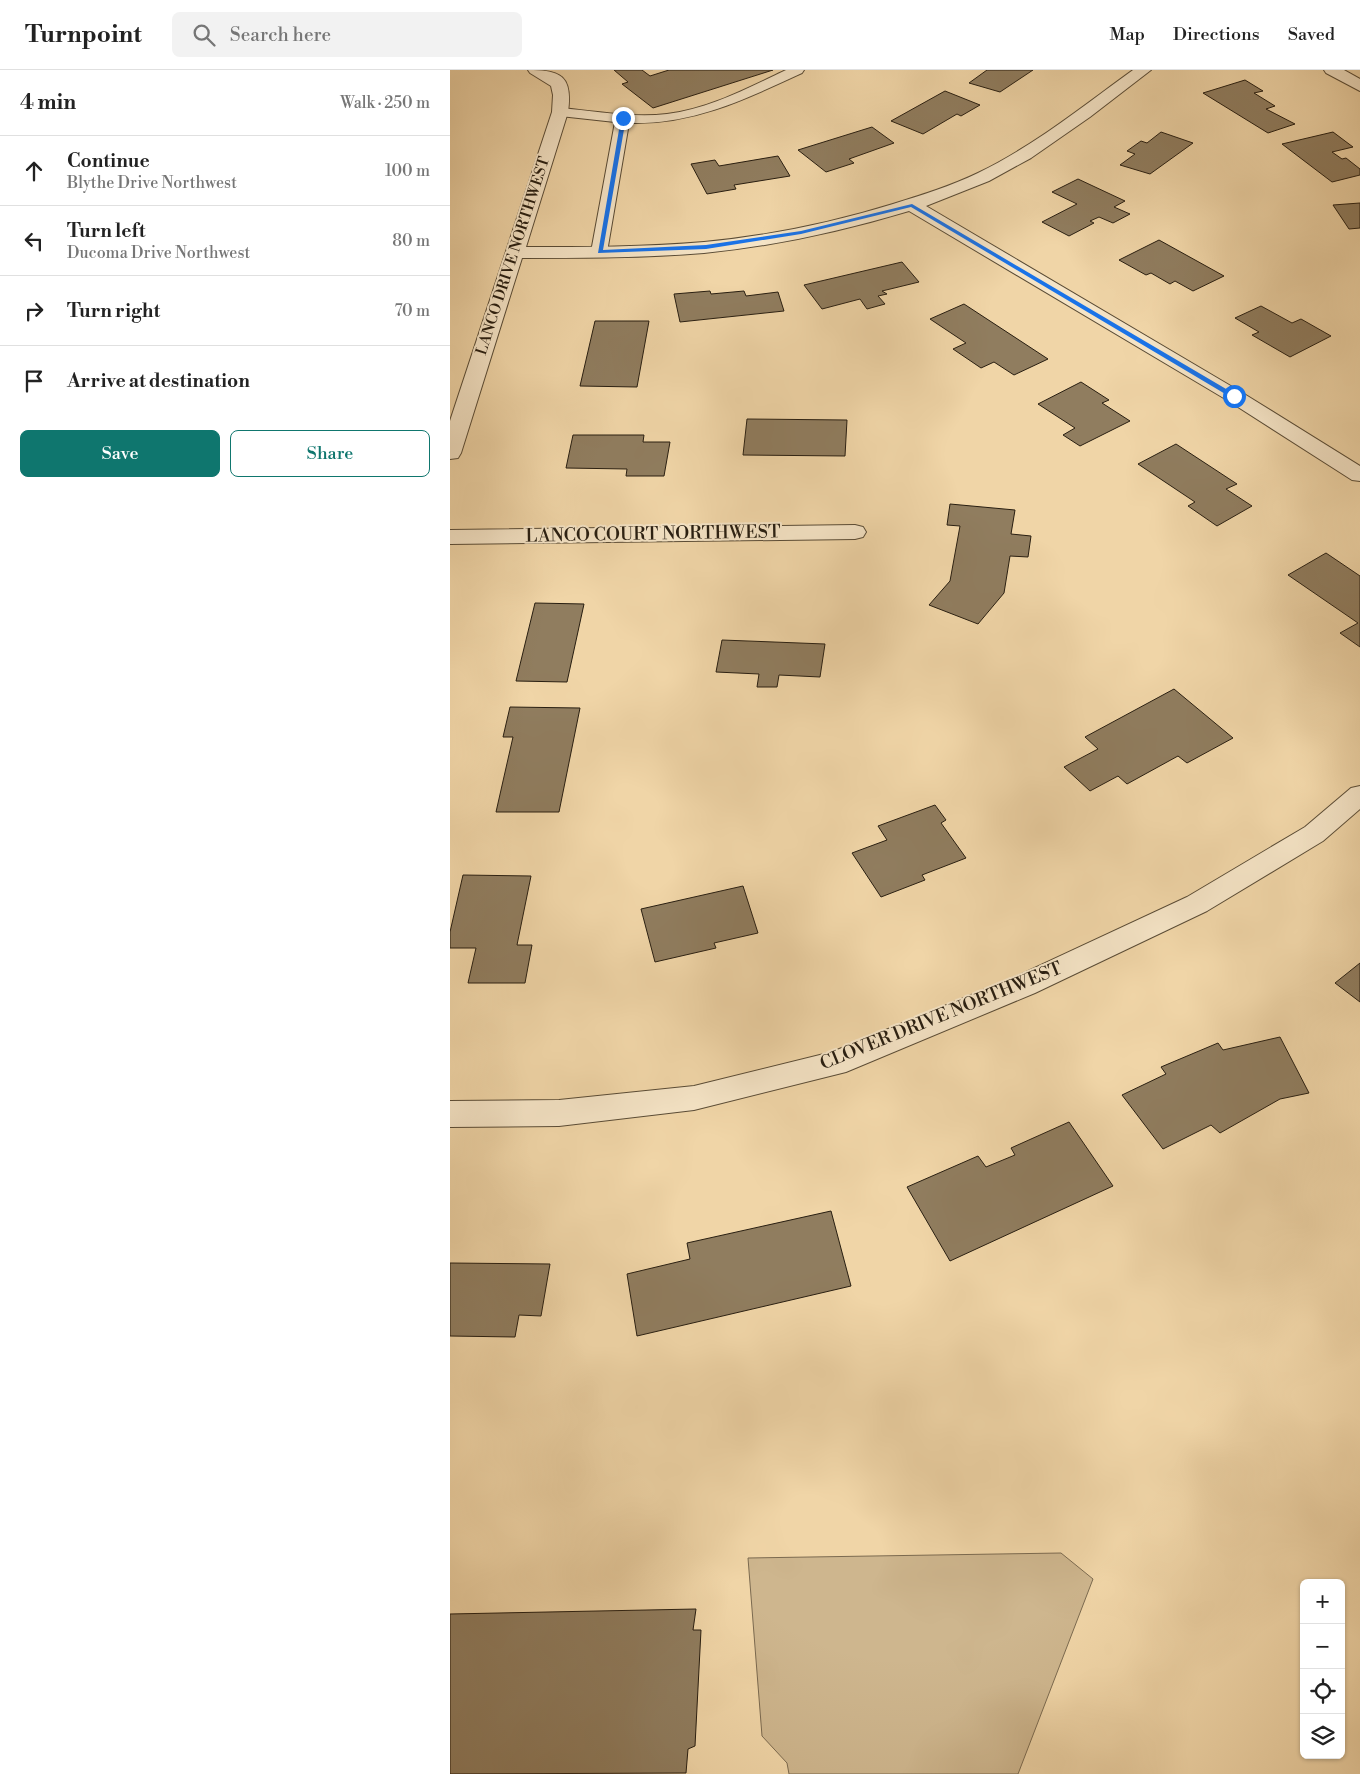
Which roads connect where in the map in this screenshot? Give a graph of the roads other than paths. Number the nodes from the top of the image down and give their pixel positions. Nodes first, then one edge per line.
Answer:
1 (536, 70) edge
2 (798, 70) edge
3 (1143, 70) edge
4 (1332, 70) edge
5 (1360, 86) edge
6 (560, 112) junction
7 (623, 118) junction
8 (912, 206) junction
9 (600, 252) junction
10 (513, 254) junction
11 (450, 453) edge
12 (1360, 475) edge
13 (856, 532) dead end
14 (450, 536) edge
15 (1360, 795) edge
16 (450, 1114) edge

1 - 6 street, LANCO DRIVE NORTHWEST
2 - 7 lane
3 - 8 street
4 - 5 street
6 - 7 lane
6 - 10 street, LANCO DRIVE NORTHWEST
7 - 9 lane
8 - 9 street
8 - 12 street
9 - 10 street
10 - 11 street, LANCO DRIVE NORTHWEST
13 - 14 street, LANCO COURT NORTHWEST
15 - 16 street, CLOVER DRIVE NORTHWEST

